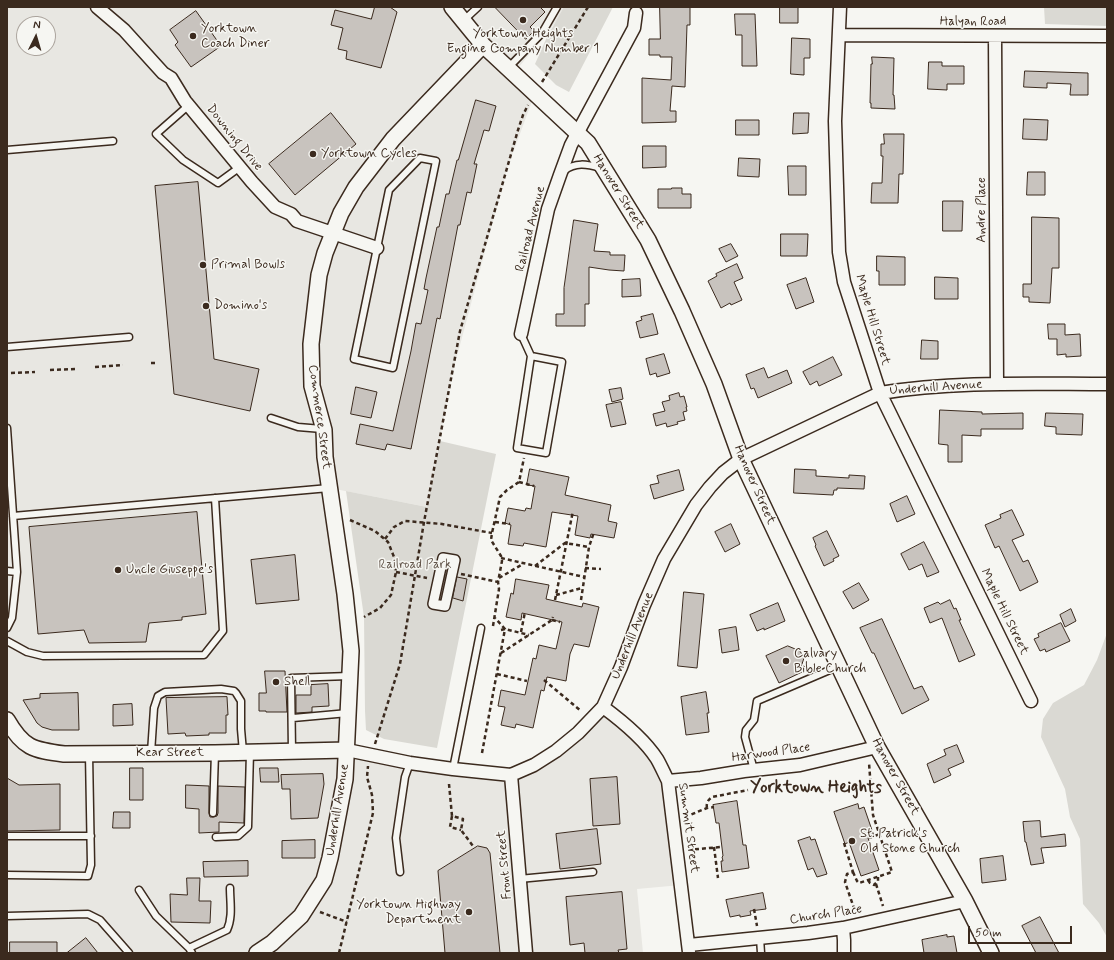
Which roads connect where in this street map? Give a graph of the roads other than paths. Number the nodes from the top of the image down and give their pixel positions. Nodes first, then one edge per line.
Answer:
1 (97, 7) edge
2 (452, 7) edge
3 (478, 7) edge
4 (557, 7) edge
5 (840, 7) edge
6 (636, 13) dead end
7 (463, 21) junction
8 (839, 35) junction
9 (995, 36) junction
10 (1107, 36) edge
11 (483, 45) junction
12 (508, 68) junction
13 (189, 105) junction
14 (577, 133) junction
15 (113, 141) dead end
16 (7, 150) edge
17 (240, 167) junction
18 (604, 169) junction
19 (561, 173) junction
20 (333, 233) junction
21 (377, 248) junction
22 (522, 334) joint
23 (129, 337) dead end
24 (7, 347) edge
25 (532, 356) junction
26 (997, 384) junction
27 (1107, 384) edge
28 (880, 393) junction
29 (271, 418) dead end
30 (7, 428) edge
31 (324, 430) junction
32 (741, 459) junction
33 (330, 488) junction
34 (215, 498) junction
35 (13, 516) junction
36 (7, 571) edge
37 (17, 572) junction
38 (438, 581) joint
39 (7, 628) edge
40 (481, 628) dead end
41 (7, 641) edge
42 (839, 666) junction
43 (350, 676) junction
44 (1031, 701) dead end
45 (603, 707) junction
46 (348, 713) junction
47 (293, 718) junction
48 (7, 720) edge
49 (873, 748) junction
50 (347, 750) junction
51 (292, 751) junction
52 (246, 752) junction
53 (152, 753) junction
54 (215, 753) junction
55 (89, 754) junction
56 (410, 763) junction
57 (453, 769) junction
58 (754, 770) junction
59 (512, 775) junction
60 (668, 781) junction
61 (213, 813) dead end
62 (7, 836) edge
63 (91, 836) junction
64 (216, 837) dead end
65 (400, 872) dead end
66 (593, 872) dead end
67 (7, 875) edge
68 (519, 879) junction
69 (230, 888) dead end
70 (139, 890) dead end
71 (965, 901) junction
72 (7, 916) edge
73 (843, 928) junction
74 (760, 938) junction
75 (689, 949) edge
76 (190, 950) edge
77 (266, 950) edge
78 (129, 953) edge
79 (526, 953) edge
80 (761, 953) edge
81 (844, 953) edge
82 (991, 953) edge

1 - 13 street, Downing Drive
2 - 7 street
3 - 7 lane
4 - 12 lane
5 - 8 street, Maple Hill Street
6 - 14 street, Railroad Avenue
7 - 11 street
8 - 9 street, Halyan Road
8 - 28 street, Maple Hill Street
9 - 10 street, Halyan Road
9 - 26 street, Andre Place
11 - 12 street, Hanover Street
11 - 20 street, Commerce Street
12 - 14 street, Hanover Street
13 - 17 street, Downing Drive
13 - 17 lane
14 - 18 street, Hanover Street
14 - 19 street, Railroad Avenue
15 - 16 lane
17 - 20 street, Downing Drive
18 - 19 lane
18 - 32 street, Hanover Street
19 - 22 street, Railroad Avenue
20 - 21 street, Downing Drive
20 - 31 street, Commerce Street
21 - 21 lane
22 - 25 lane
23 - 24 lane
25 - 25 lane
26 - 27 street, Underhill Avenue
26 - 28 street, Underhill Avenue
28 - 32 street, Underhill Avenue
28 - 44 street, Maple Hill Street
29 - 31 lane
30 - 35 lane
31 - 33 street, Commerce Street
32 - 42 street, Hanover Street
32 - 45 street, Underhill Avenue
33 - 34 lane
33 - 43 street, Commerce Street
34 - 35 lane
34 - 41 lane
35 - 37 lane
36 - 37 lane
37 - 39 lane
38 - 38 street
40 - 57 lane
42 - 49 street, Hanover Street
42 - 58 lane
43 - 46 street, Commerce Street
43 - 47 lane
45 - 59 street, Underhill Avenue
45 - 60 street, Summit Street
46 - 47 lane
46 - 50 street, Commerce Street
47 - 51 lane
48 - 55 street, Kear Street
49 - 58 street, Harwood Place
49 - 71 street, Hanover Street
50 - 51 street, Kear Street
50 - 56 street, Underhill Avenue
50 - 77 street, Underhill Avenue
51 - 52 street, Kear Street
52 - 53 lane
52 - 54 street, Kear Street
52 - 64 lane
53 - 54 street, Kear Street
53 - 55 street, Kear Street
54 - 61 lane
55 - 63 lane
56 - 57 street, Underhill Avenue
56 - 65 lane
57 - 59 street, Underhill Avenue
58 - 60 street, Harwood Place
59 - 68 street, Front Street
60 - 75 street, Summit Street
62 - 63 lane
63 - 67 lane
66 - 68 lane
68 - 79 street, Front Street
69 - 76 lane
70 - 76 lane
71 - 73 street, Church Place
71 - 82 street, Hanover Street
72 - 78 lane
73 - 74 street, Church Place
73 - 81 street
74 - 75 street, Church Place
74 - 80 lane

